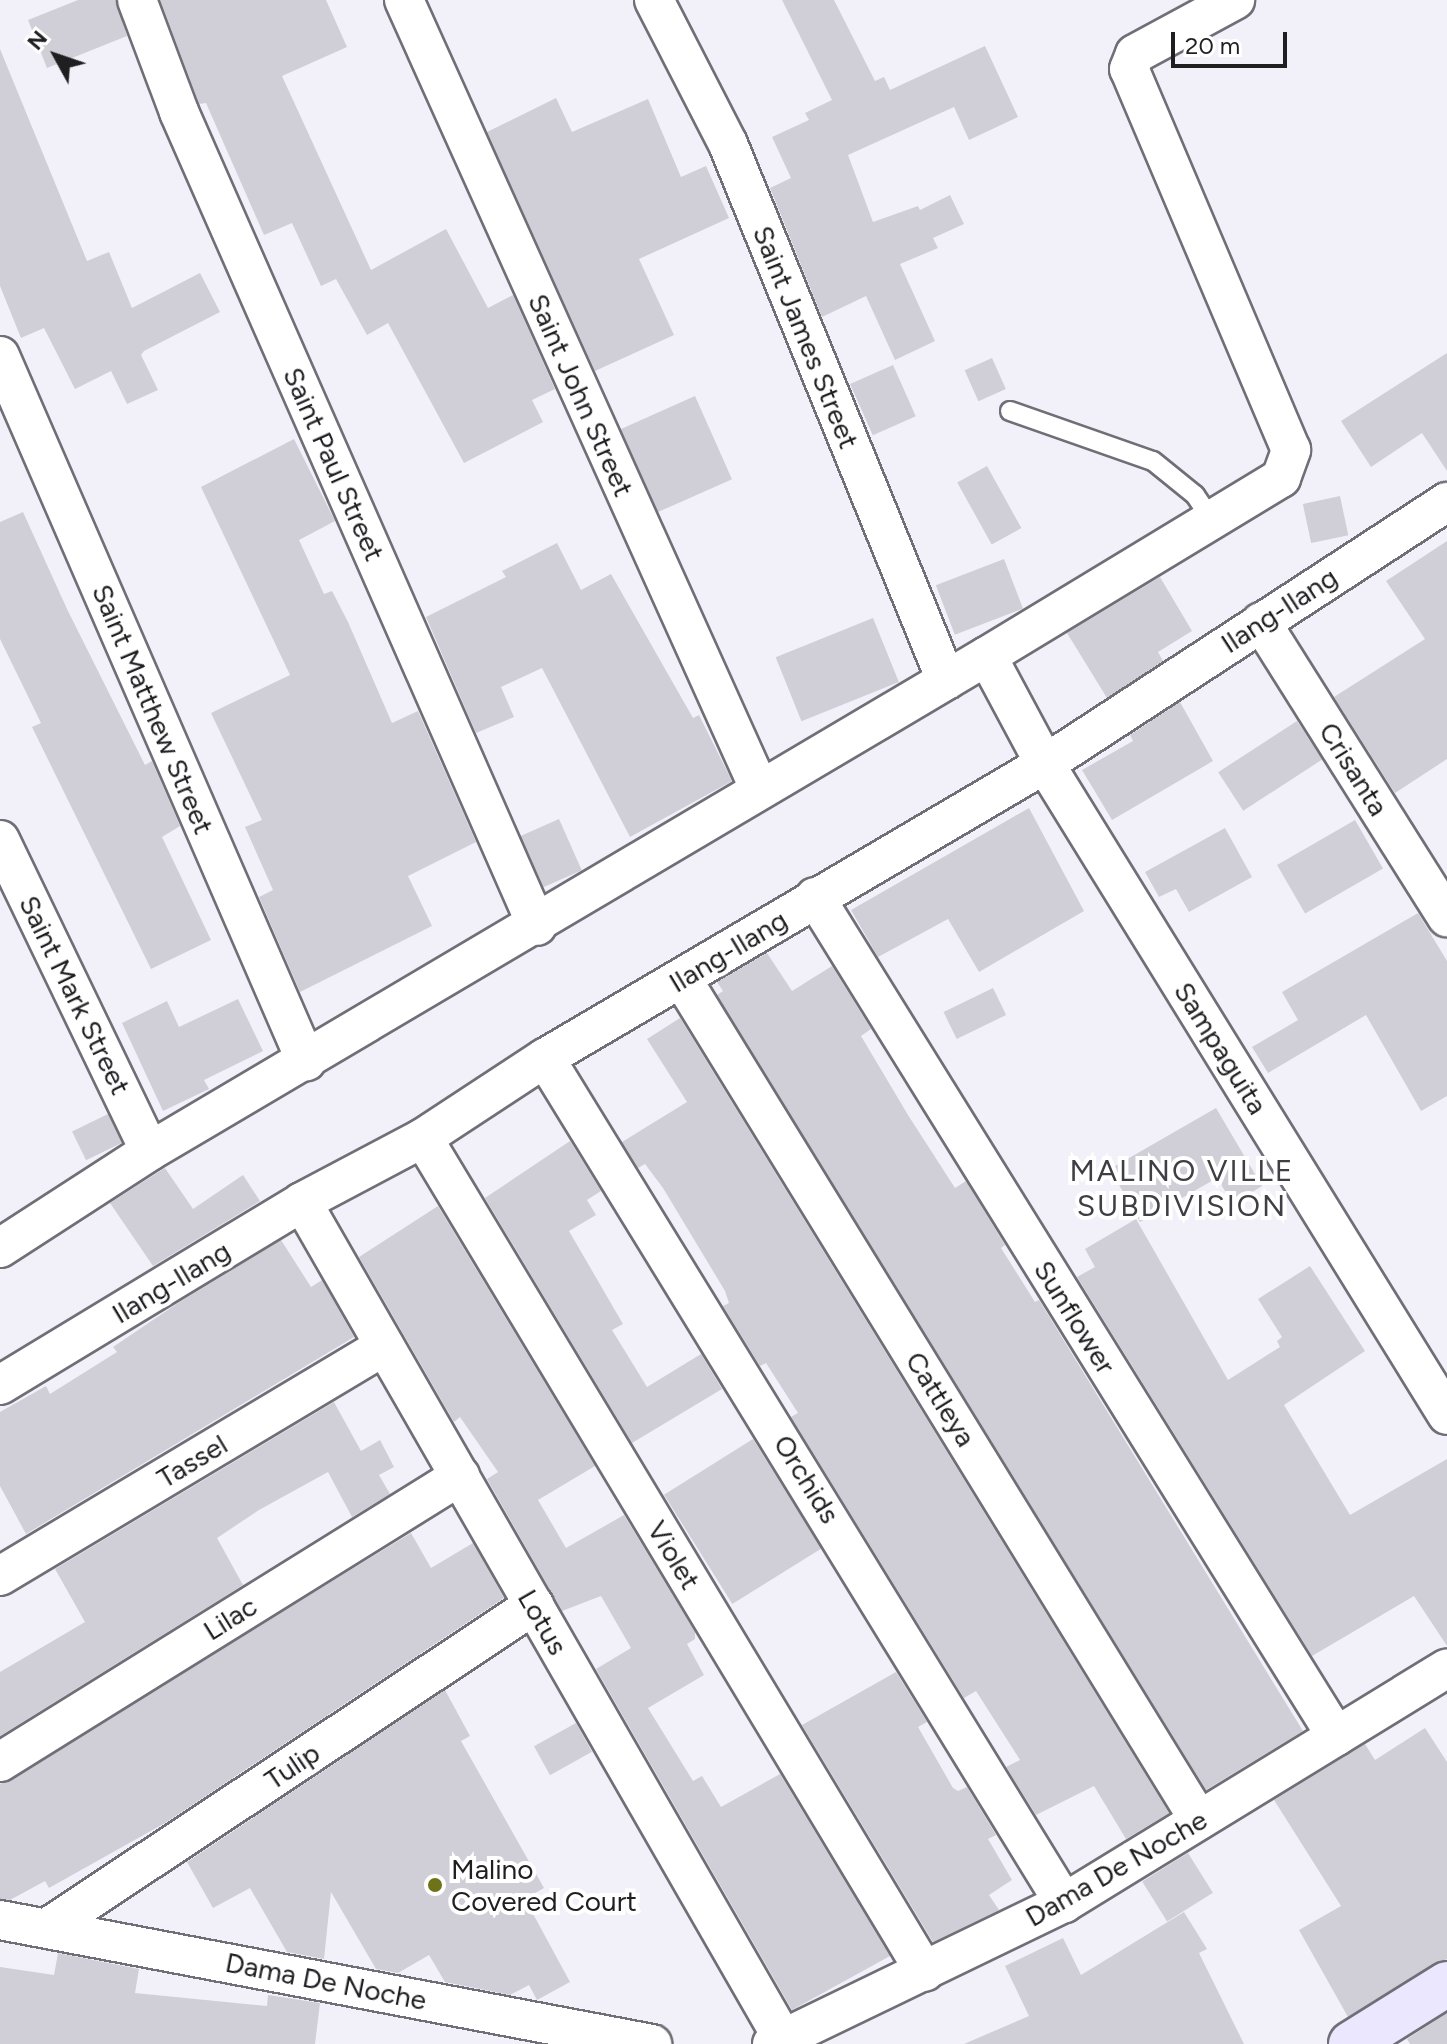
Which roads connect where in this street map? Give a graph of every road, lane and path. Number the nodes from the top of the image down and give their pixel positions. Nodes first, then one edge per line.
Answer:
1 (137, 0) edge
2 (404, 0) edge
3 (654, 0) edge
4 (1235, 0) edge
5 (0, 356) edge
6 (1010, 411) dead end
7 (1447, 502) edge
8 (1212, 520) junction
9 (1261, 622) junction
10 (987, 656) junction
11 (946, 680) junction
12 (1045, 764) junction
13 (759, 788) junction
14 (0, 840) edge
15 (815, 897) junction
16 (1447, 917) edge
17 (537, 926) junction
18 (682, 979) junction
19 (545, 1058) junction
20 (306, 1061) junction
21 (423, 1138) junction
22 (150, 1151) junction
23 (302, 1202) junction
24 (0, 1248) edge
25 (384, 1346) junction
26 (0, 1385) edge
27 (1447, 1415) edge
28 (460, 1476) junction
29 (0, 1576) edge
30 (534, 1605) junction
31 (1447, 1668) edge
32 (1336, 1736) junction
33 (0, 1762) edge
34 (1199, 1820) junction
35 (1064, 1903) junction
36 (0, 1920) edge
37 (50, 1926) junction
38 (925, 1972) junction
39 (1447, 1984) edge
40 (778, 2043) edge
41 (652, 2044) edge
42 (1351, 2044) edge

1 - 17 street, Saint Paul Street
2 - 13 street, Saint John Street
3 - 11 street, Saint James Street
4 - 8 street
5 - 20 street, Saint Matthew Street
6 - 8 lane
7 - 9 street, Ilang-Ilang
8 - 10 street
9 - 12 street, Ilang-Ilang
9 - 16 street, Crisanta
10 - 11 street
10 - 12 street, Sampaguita
11 - 13 street
12 - 15 street, Ilang-Ilang
12 - 27 street, Sampaguita
13 - 17 street
14 - 22 street, Saint Mark Street
15 - 18 street, Ilang-Ilang
15 - 32 street, Sunflower
17 - 20 street
18 - 19 street, Ilang-Ilang
18 - 34 street, Cattleya
19 - 21 street, Ilang-Ilang
19 - 35 street, Orchids
20 - 22 street
21 - 23 street, Ilang-Ilang
21 - 38 street, Violet
22 - 24 street
23 - 25 street, Lotus
23 - 26 street, Ilang-Ilang
25 - 28 street, Lotus
25 - 29 street, Tassel
28 - 30 street, Lotus
28 - 33 street, Lilac
30 - 37 street, Tulip
30 - 40 street, Lotus
31 - 32 street, Dama De Noche
32 - 34 street, Dama De Noche
34 - 35 street, Dama De Noche
35 - 38 street, Dama De Noche
36 - 37 street, Dama De Noche
37 - 41 street, Dama De Noche
38 - 40 street, Dama De Noche
39 - 42 street

